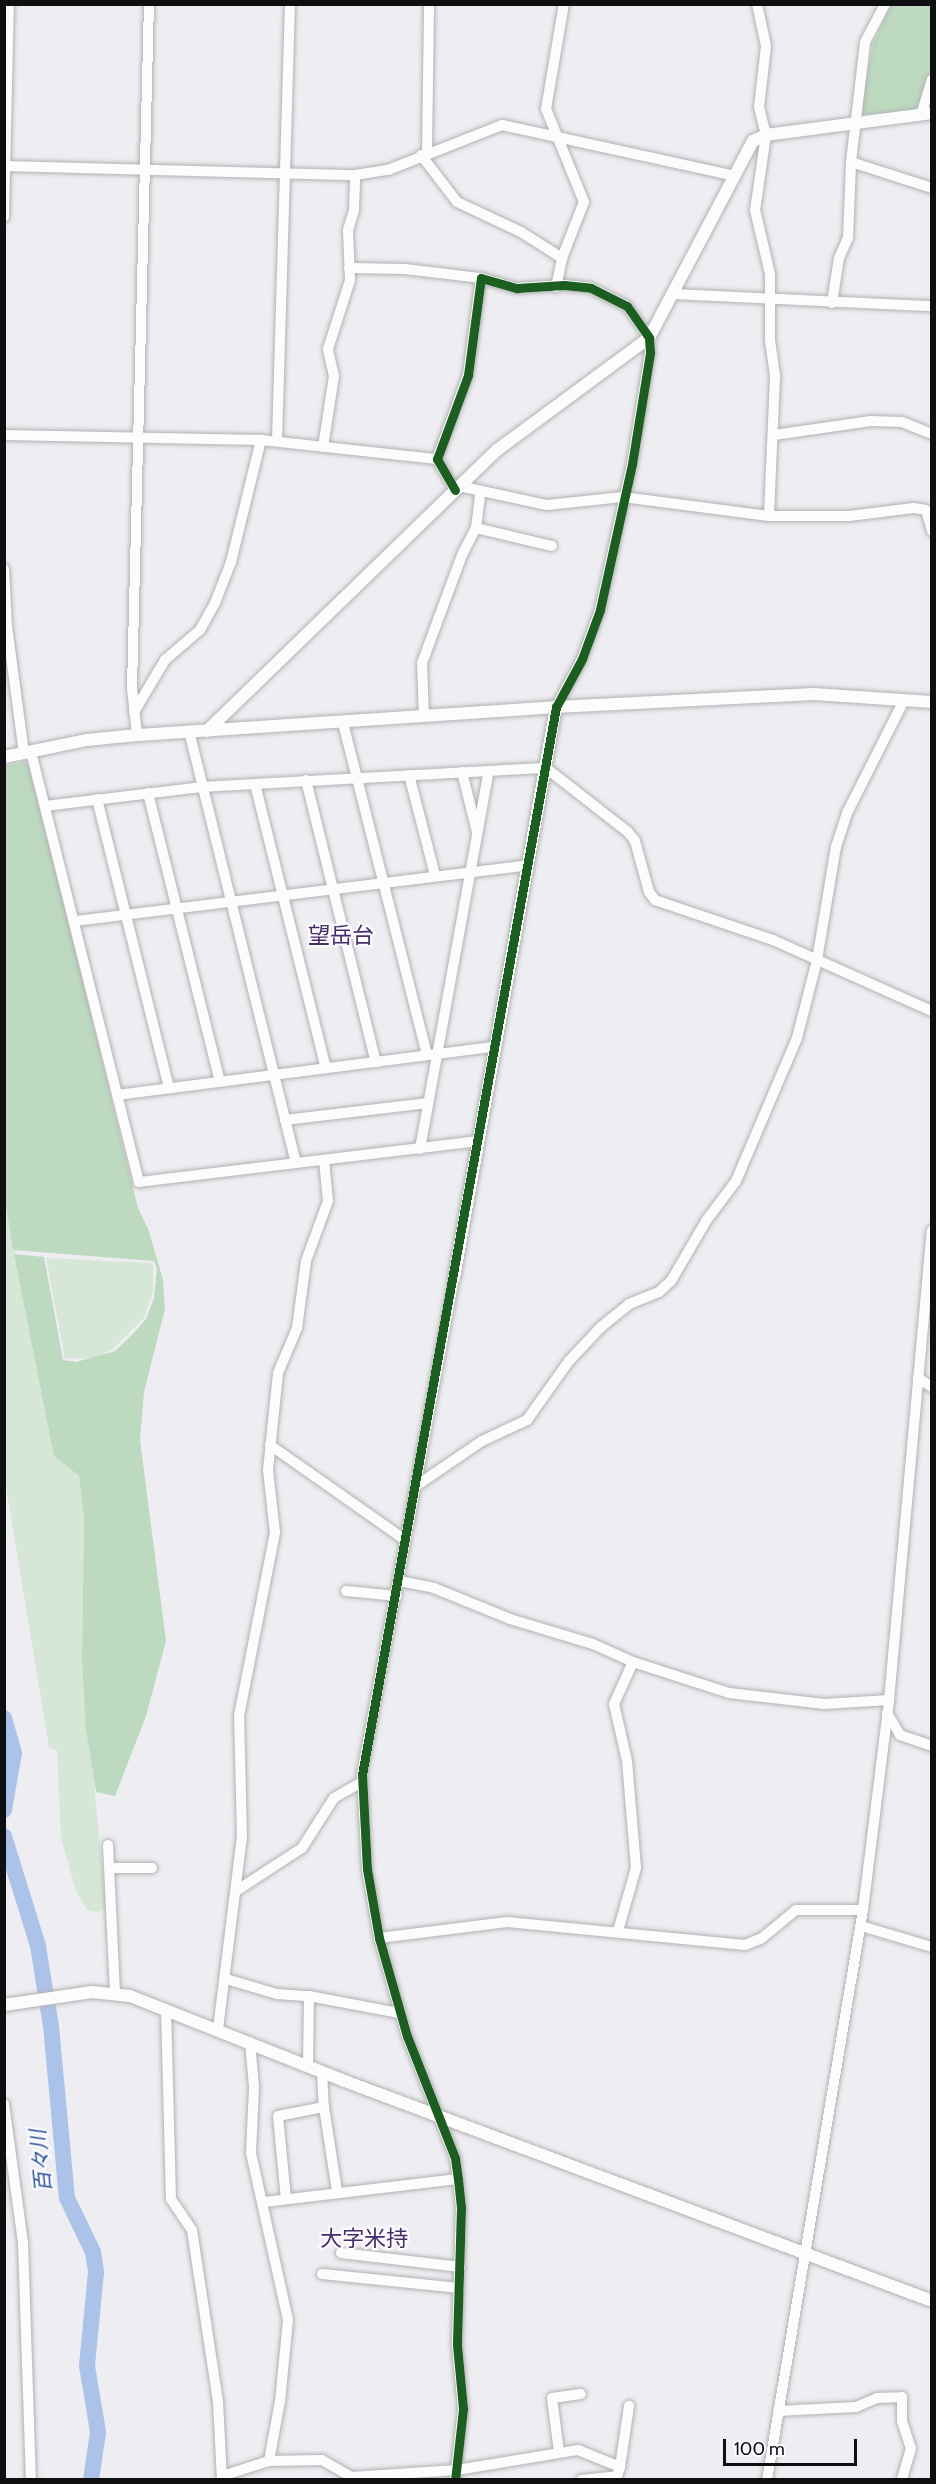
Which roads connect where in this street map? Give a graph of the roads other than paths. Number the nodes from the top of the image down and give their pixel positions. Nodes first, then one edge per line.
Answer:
1 (9, 4) edge
2 (149, 4) edge
3 (290, 4) edge
4 (429, 4) edge
5 (564, 4) edge
6 (757, 4) edge
7 (885, 4) edge
8 (932, 80) edge
9 (926, 114) edge
10 (856, 124) junction
11 (766, 135) junction
12 (558, 139) junction
13 (424, 154) junction
14 (850, 162) junction
15 (5, 166) edge
16 (145, 169) junction
17 (285, 173) junction
18 (355, 175) junction
19 (732, 175) junction
20 (932, 188) edge
21 (4, 217) edge
22 (562, 258) junction
23 (349, 267) junction
24 (481, 278) junction
25 (556, 287) junction
26 (673, 294) junction
27 (769, 301) junction
28 (832, 303) junction
29 (932, 306) edge
30 (649, 338) junction
31 (932, 434) edge
32 (4, 435) edge
33 (774, 435) junction
34 (137, 438) junction
35 (261, 440) junction
36 (277, 441) junction
37 (323, 447) junction
38 (437, 459) junction
39 (457, 488) junction
40 (480, 494) junction
41 (623, 497) junction
42 (769, 516) junction
43 (476, 528) junction
44 (932, 531) edge
45 (552, 546) dead end
46 (4, 569) edge
47 (903, 702) junction
48 (932, 702) edge
49 (556, 707) junction
50 (932, 707) edge
51 (134, 712) junction
52 (424, 717) junction
53 (343, 723) junction
54 (189, 731) junction
55 (207, 731) junction
56 (137, 735) junction
57 (28, 752) junction
58 (4, 757) edge
59 (546, 768) junction
60 (489, 771) junction
61 (462, 772) junction
62 (409, 775) junction
63 (358, 777) junction
64 (306, 780) junction
65 (255, 784) junction
66 (201, 787) junction
67 (148, 793) junction
68 (97, 799) junction
69 (45, 806) junction
70 (478, 835) junction
71 (528, 865) junction
72 (471, 872) junction
73 (435, 875) junction
74 (384, 882) junction
75 (334, 890) junction
76 (284, 897) junction
77 (230, 902) junction
78 (178, 908) junction
79 (127, 916) junction
80 (75, 921) junction
81 (817, 960) junction
82 (932, 1011) edge
83 (493, 1047) junction
84 (432, 1055) junction
85 (376, 1062) junction
86 (326, 1068) junction
87 (273, 1074) junction
88 (220, 1081) junction
89 (169, 1088) junction
90 (117, 1095) junction
91 (428, 1103) junction
92 (285, 1120) junction
93 (478, 1141) junction
94 (420, 1149) junction
95 (324, 1160) junction
96 (296, 1163) junction
97 (932, 1231) edge
98 (454, 1278) joint
99 (918, 1378) junction
100 (932, 1387) edge
101 (270, 1445) junction
102 (416, 1486) junction
103 (405, 1539) junction
104 (399, 1581) junction
105 (346, 1591) dead end
106 (397, 1596) junction
107 (633, 1662) junction
108 (889, 1700) junction
109 (886, 1713) junction
110 (932, 1746) edge
111 (362, 1782) junction
112 (108, 1845) dead end
113 (110, 1868) junction
114 (146, 1870) dead end
115 (236, 1892) junction
116 (863, 1910) junction
117 (861, 1926) junction
118 (618, 1931) junction
119 (379, 1938) junction
120 (932, 1947) edge
121 (226, 1979) junction
122 (115, 1993) junction
123 (309, 1996) junction
124 (4, 2005) edge
125 (166, 2009) junction
126 (399, 2013) junction
127 (218, 2029) junction
128 (249, 2042) junction
129 (308, 2066) junction
130 (322, 2072) junction
131 (4, 2104) edge
132 (324, 2107) junction
133 (440, 2115) junction
134 (458, 2179) junction
135 (337, 2191) junction
136 (286, 2199) junction
137 (264, 2202) junction
138 (342, 2253) dead end
139 (803, 2253) junction
140 (460, 2267) junction
141 (322, 2274) dead end
142 (459, 2288) junction
143 (932, 2301) edge
144 (580, 2394) dead end
145 (629, 2406) dead end
146 (778, 2411) junction
147 (559, 2452) junction
148 (269, 2461) junction
149 (618, 2474) edge
150 (456, 2475) edge
151 (222, 2478) edge
152 (31, 2480) edge
153 (581, 2480) edge
154 (767, 2480) edge
155 (902, 2480) edge

1 - 15 street
2 - 16 street
3 - 17 street
4 - 13 street
5 - 12 street
6 - 11 street
7 - 10 street
8 - 9 street
9 - 10 street
10 - 11 street
10 - 14 street
11 - 19 street
11 - 27 street
12 - 13 street
12 - 19 street
12 - 22 street
13 - 18 street
13 - 22 street
14 - 20 street
14 - 28 street
15 - 16 street
15 - 21 street
16 - 17 street
16 - 34 street
17 - 18 street
17 - 36 street
18 - 23 street
19 - 26 street
22 - 25 street
23 - 24 street
23 - 37 street
24 - 25 street
24 - 38 street
25 - 30 street
26 - 27 street
26 - 30 street
27 - 28 street
27 - 33 street
28 - 29 street
30 - 39 street
30 - 41 street
31 - 33 street
32 - 34 street
33 - 42 street
34 - 35 street
34 - 51 street
35 - 36 street
35 - 51 street
36 - 37 street
37 - 38 street
38 - 39 street
39 - 40 street
39 - 55 street
40 - 41 street
40 - 43 street
41 - 42 street
41 - 49 street
42 - 44 street
43 - 45 street
43 - 52 street
46 - 57 street
47 - 48 street
47 - 49 street
47 - 50 street
47 - 81 street
49 - 52 street
49 - 59 street
51 - 56 street
52 - 53 street
53 - 55 street
53 - 63 street
54 - 55 street
54 - 56 street
54 - 66 street
56 - 57 street
57 - 58 street
57 - 69 street
59 - 60 street
59 - 71 street
59 - 81 street
60 - 61 street
60 - 70 street
61 - 62 street
61 - 70 street
62 - 63 street
62 - 73 street
63 - 64 street
63 - 74 street
64 - 65 street
64 - 75 street
65 - 66 street
65 - 76 street
66 - 67 street
66 - 77 street
67 - 68 street
67 - 78 street
68 - 69 street
68 - 79 street
69 - 80 street
70 - 72 street
71 - 72 street
71 - 83 street
72 - 73 street
72 - 84 street
73 - 74 street
74 - 75 street
74 - 84 street
75 - 76 street
75 - 85 street
76 - 77 street
76 - 86 street
77 - 78 street
77 - 87 street
78 - 79 street
78 - 88 street
79 - 80 street
79 - 89 street
80 - 90 street
81 - 82 street
81 - 102 street
83 - 84 street
83 - 93 street
84 - 85 street
84 - 91 street
85 - 86 street
86 - 87 street
87 - 88 street
87 - 92 street
88 - 89 street
89 - 90 street
90 - 96 street
91 - 92 street
91 - 94 street
92 - 96 street
93 - 94 street
93 - 98 street
94 - 95 street
95 - 96 street
95 - 101 street
97 - 99 street
98 - 102 street
99 - 100 street
99 - 108 street
101 - 103 street
101 - 115 street
102 - 103 street
103 - 104 street
104 - 106 street
104 - 107 street
105 - 106 street
106 - 111 street
107 - 108 street
107 - 118 street
108 - 109 street
109 - 110 street
109 - 116 street
111 - 115 street
111 - 119 street
112 - 113 street
113 - 114 street
113 - 122 street
115 - 121 street
116 - 117 street
116 - 118 street
117 - 120 street
117 - 139 street
118 - 119 street
119 - 126 street
121 - 123 street
121 - 127 street
122 - 124 street
122 - 125 street
123 - 126 street
123 - 129 street
125 - 127 street
125 - 151 street
126 - 133 street
127 - 128 street
128 - 129 street
128 - 137 street
129 - 130 street
130 - 132 street
130 - 133 street
131 - 152 street
132 - 135 street
132 - 136 street
133 - 134 street
133 - 139 street
134 - 135 street
134 - 140 street
135 - 136 street
136 - 137 street
137 - 148 street
138 - 140 street
139 - 143 street
139 - 146 street
140 - 142 street
141 - 142 street
142 - 150 street
144 - 147 street
145 - 149 street
146 - 154 street
146 - 155 street
147 - 149 street
147 - 150 street
148 - 150 street
148 - 151 street
149 - 153 street

